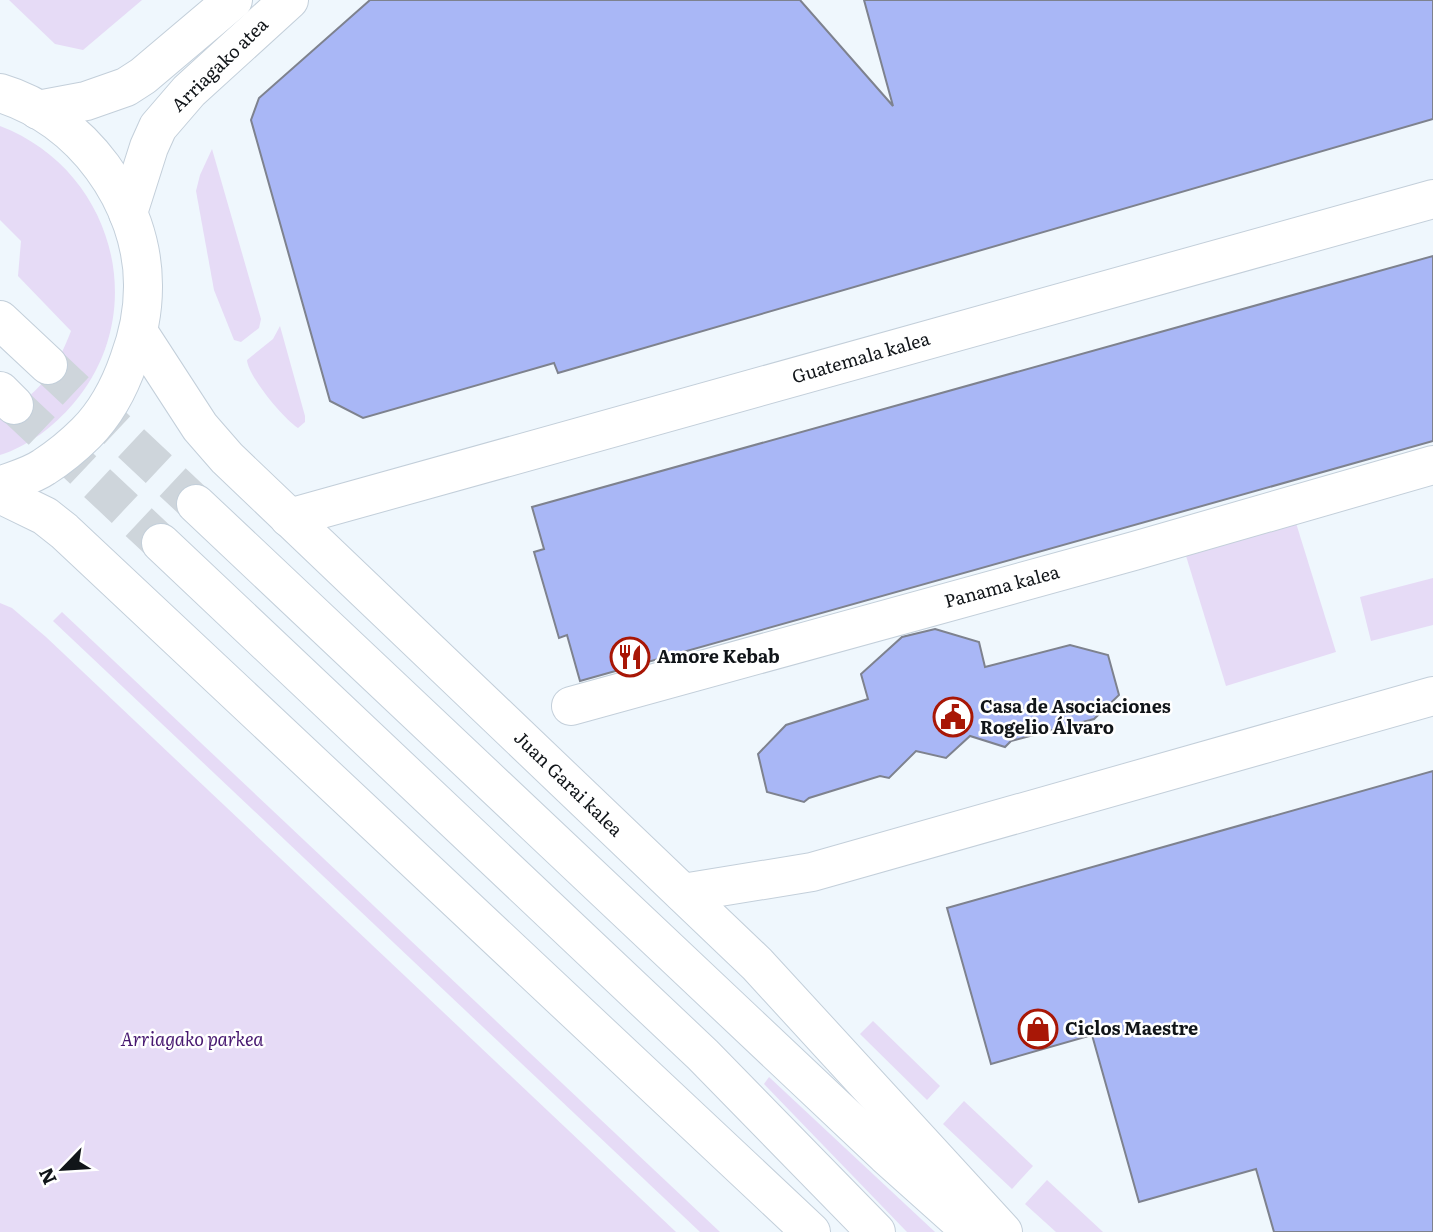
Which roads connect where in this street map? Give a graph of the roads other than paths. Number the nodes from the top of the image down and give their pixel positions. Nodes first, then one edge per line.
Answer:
1 (233, 0) edge
2 (289, 0) edge
3 (0, 93) edge
4 (38, 110) junction
5 (1433, 199) edge
6 (128, 213) junction
7 (6, 326) edge
8 (139, 333) junction
9 (48, 365) tunnel mouth
10 (1433, 465) edge
11 (0, 486) edge
12 (0, 494) edge
13 (196, 503) tunnel mouth
14 (289, 517) junction
15 (161, 543) tunnel mouth
16 (1433, 695) edge
17 (571, 706) dead end
18 (683, 893) junction
19 (811, 1232) edge
20 (876, 1232) edge
21 (972, 1232) edge
22 (1003, 1232) edge

1 - 4 main road
2 - 6 main road, Arriagako atea
3 - 4 main road
4 - 6 main road
5 - 14 main road, Guatemala kalea
6 - 8 main road
7 - 9 main road
8 - 11 main road
8 - 14 main road, Juan Garai kalea
10 - 17 main road, Panama kalea
12 - 19 main road
13 - 21 main road
14 - 18 main road, Juan Garai kalea
15 - 20 main road
16 - 18 main road
18 - 22 main road, Juan Garai kalea

